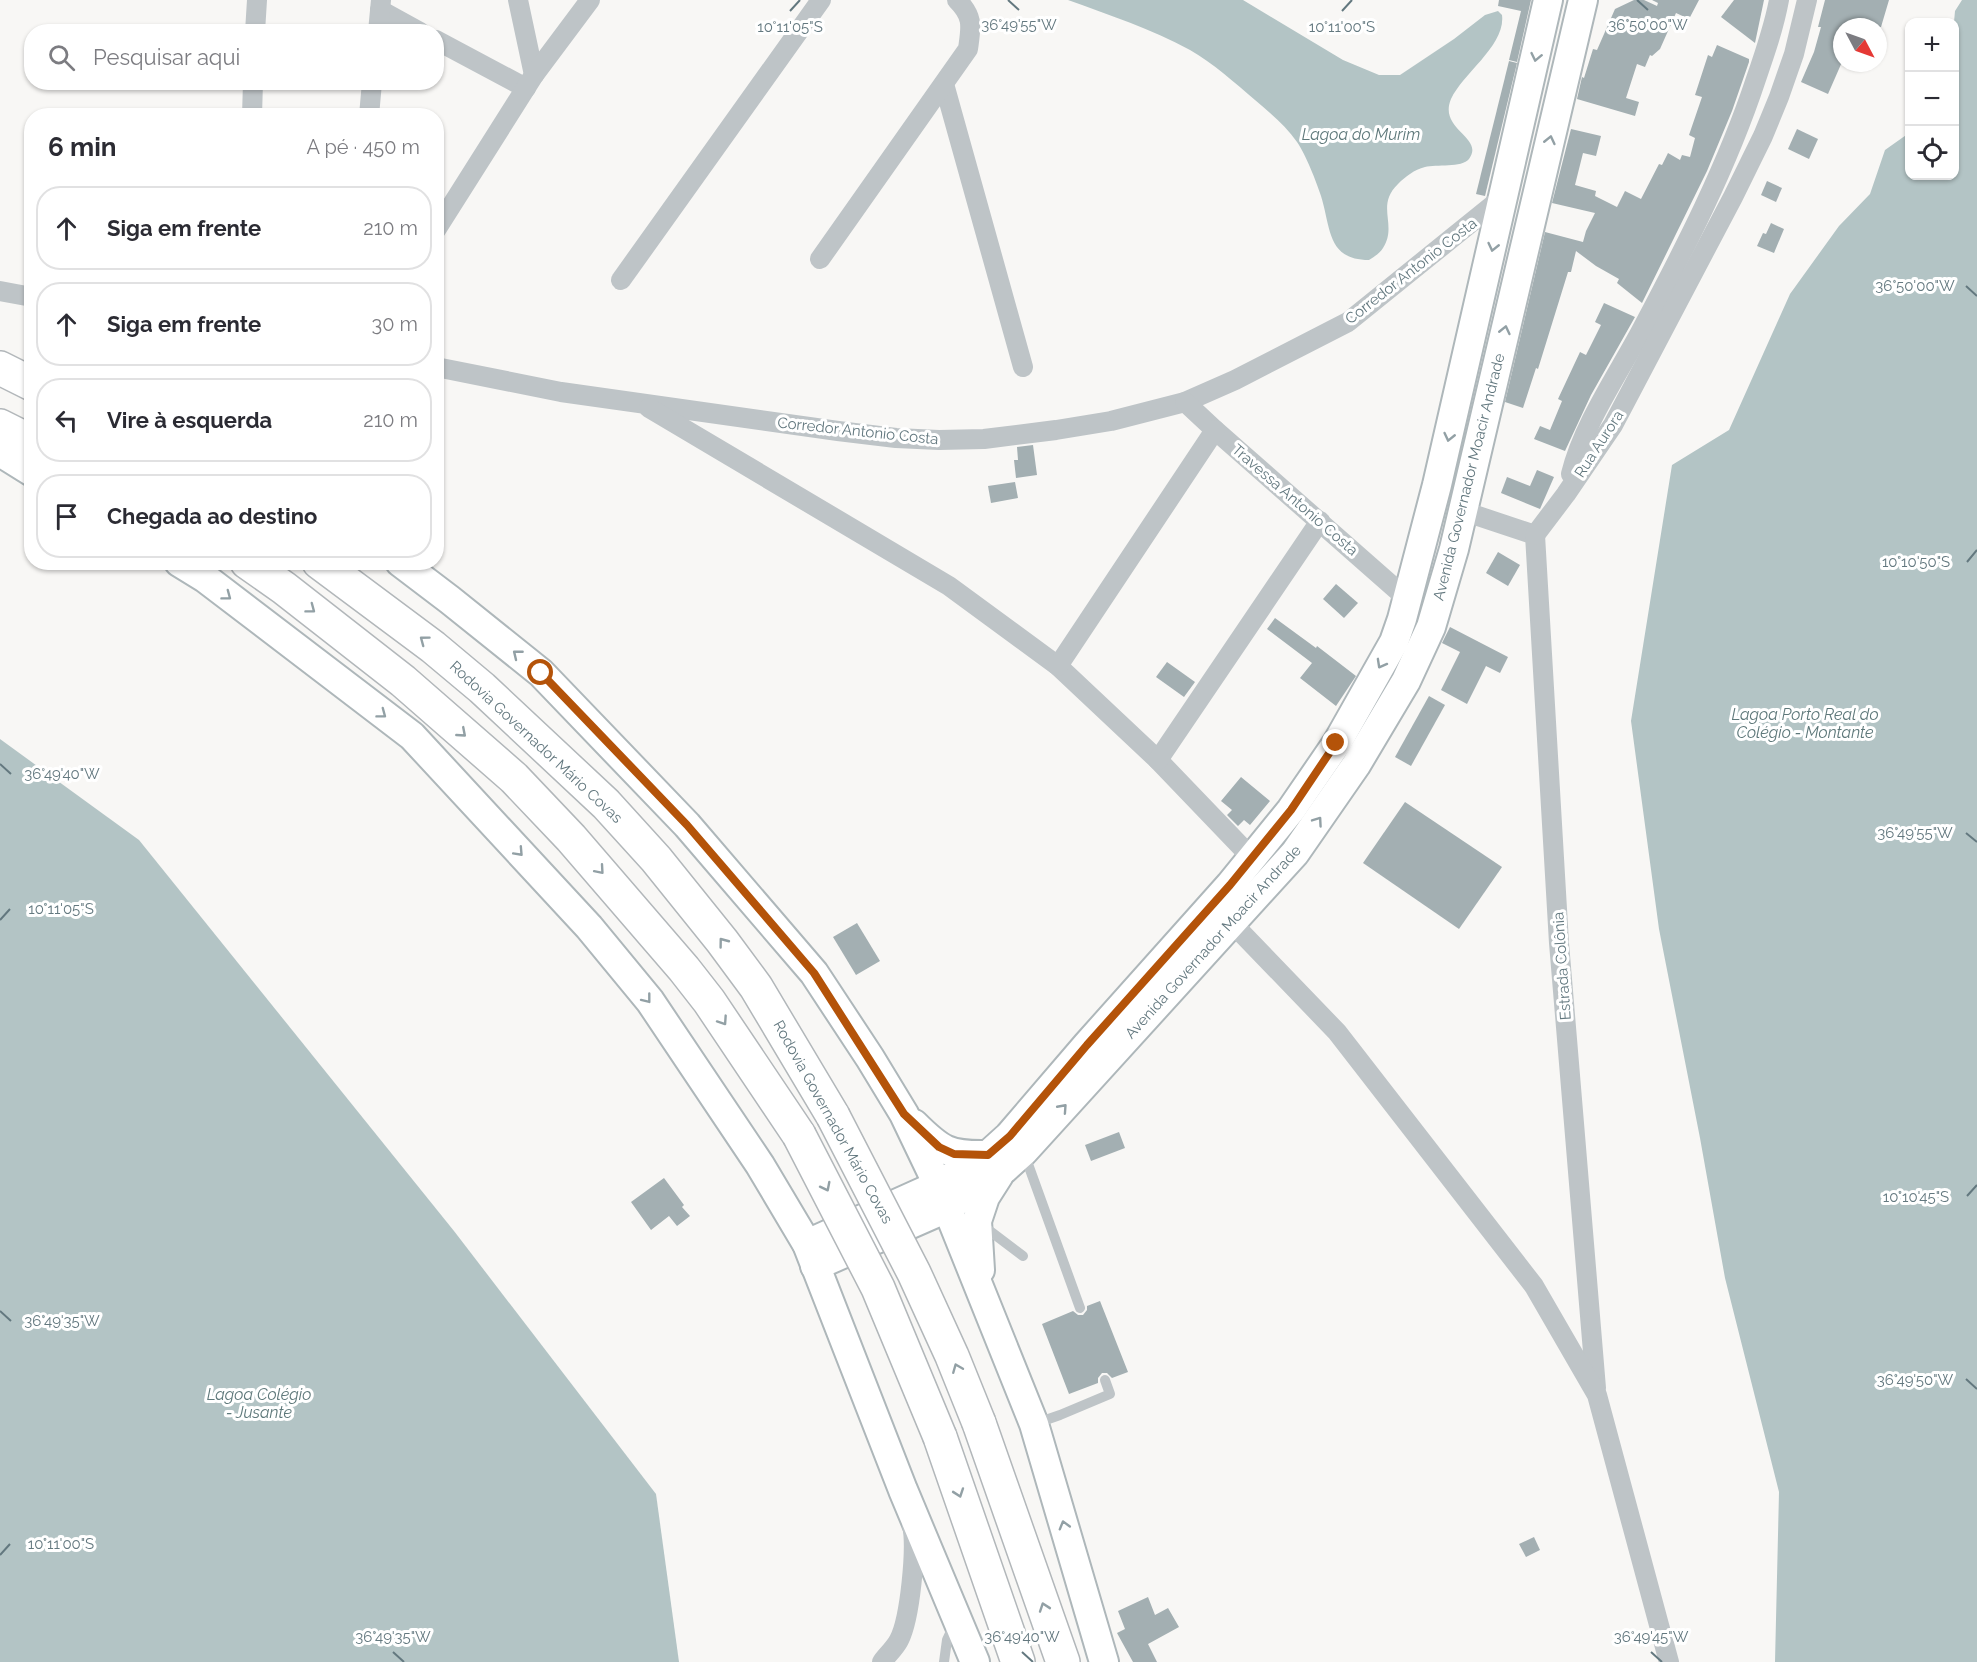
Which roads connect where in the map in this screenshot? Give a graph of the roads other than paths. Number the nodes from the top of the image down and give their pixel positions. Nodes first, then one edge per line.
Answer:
1 (257, 0) edge
2 (518, 0) edge
3 (590, 0) edge
4 (821, 0) edge
5 (957, 0) edge
6 (1548, 0) edge
7 (1779, 0) edge
8 (1807, 0) edge
9 (1586, 2) edge
10 (380, 5) edge
11 (256, 24) edge
12 (379, 24) edge
13 (408, 24) edge
14 (444, 44) edge
15 (530, 82) junction
16 (944, 84) junction
17 (253, 90) edge
18 (371, 90) edge
19 (252, 108) edge
20 (370, 108) edge
21 (1504, 196) junction
22 (444, 217) edge
23 (820, 259) dead end
24 (621, 280) dead end
25 (0, 291) edge
26 (24, 296) edge
27 (1023, 367) dead end
28 (444, 369) edge
29 (1185, 402) junction
30 (642, 403) junction
31 (0, 426) edge
32 (1215, 430) junction
33 (24, 438) edge
34 (0, 452) edge
35 (24, 467) edge
36 (1566, 494) junction
37 (1463, 511) junction
38 (1320, 521) junction
39 (1535, 535) junction
40 (192, 570) edge
41 (258, 570) edge
42 (330, 570) edge
43 (411, 570) edge
44 (1404, 608) junction
45 (1431, 627) junction
46 (1058, 666) junction
47 (1158, 760) junction
48 (1252, 858) junction
49 (1232, 923) junction
50 (904, 1114) junction
51 (1006, 1153) junction
52 (943, 1197) junction
53 (977, 1221) junction
54 (811, 1255) junction
55 (1023, 1256) dead end
56 (979, 1287) junction
57 (1080, 1308) dead end
58 (1105, 1380) dead end
59 (1597, 1395) junction
60 (1034, 1424) junction
61 (903, 1490) junction
62 (957, 1620) junction
63 (882, 1662) edge
64 (944, 1662) edge
65 (975, 1662) edge
66 (1018, 1662) edge
67 (1064, 1662) edge
68 (1104, 1662) edge
69 (1670, 1662) edge

1 - 11 street
2 - 15 street
3 - 15 street
4 - 24 street
5 - 16 street
6 -> 21 main road, Avenida Governador Moacir Andrade
7 - 36 street, Rua Aurora
8 - 36 street, Rua Aurora
37 -> 9 main road, Avenida Governador Moacir Andrade
10 - 12 street
10 - 13 street
14 - 15 street
15 - 22 street
16 - 23 street
16 - 27 street
17 - 19 street
18 - 20 street
21 - 29 street, Corredor Antonio Costa
21 -> 44 main road, Avenida Governador Moacir Andrade
25 - 26 street
28 - 30 street, Corredor Antonio Costa
29 - 30 street, Corredor Antonio Costa
29 - 32 street, Travessa Antonio Costa
30 - 46 street
31 - 33 highway
32 - 38 street, Travessa Antonio Costa
32 - 46 street
34 - 35 main road
36 - 39 street
37 - 39 street
37 - 45 main road, Avenida Governador Moacir Andrade
38 - 44 street, Travessa Antonio Costa
38 - 47 street
39 - 59 street, Estrada Colônia
40 -> 54 main road
41 -> 66 highway, bridge
67 -> 42 highway, Rodovia Governador Mário Covas, bridge
50 -> 43 main road
44 - 45 main road
44 -> 48 main road, Avenida Governador Moacir Andrade
49 -> 45 main road, Avenida Governador Moacir Andrade
46 - 47 street
47 - 48 street
48 - 51 main road, Avenida Governador Moacir Andrade
51 -> 49 main road, Avenida Governador Moacir Andrade
49 - 59 street
50 - 51 main road
50 - 52 main road
51 - 52 main road, Avenida Governador Moacir Andrade
51 - 53 main road
51 - 57 lane
52 - 54 main road, Avenida Governador Moacir Andrade
52 - 56 main road
53 - 55 lane
53 - 56 main road
54 - 61 main road
56 - 60 main road
58 - 60 lane
59 - 69 street
68 -> 60 main road
61 - 62 main road
61 - 63 street
62 - 64 lane
62 - 65 main road

